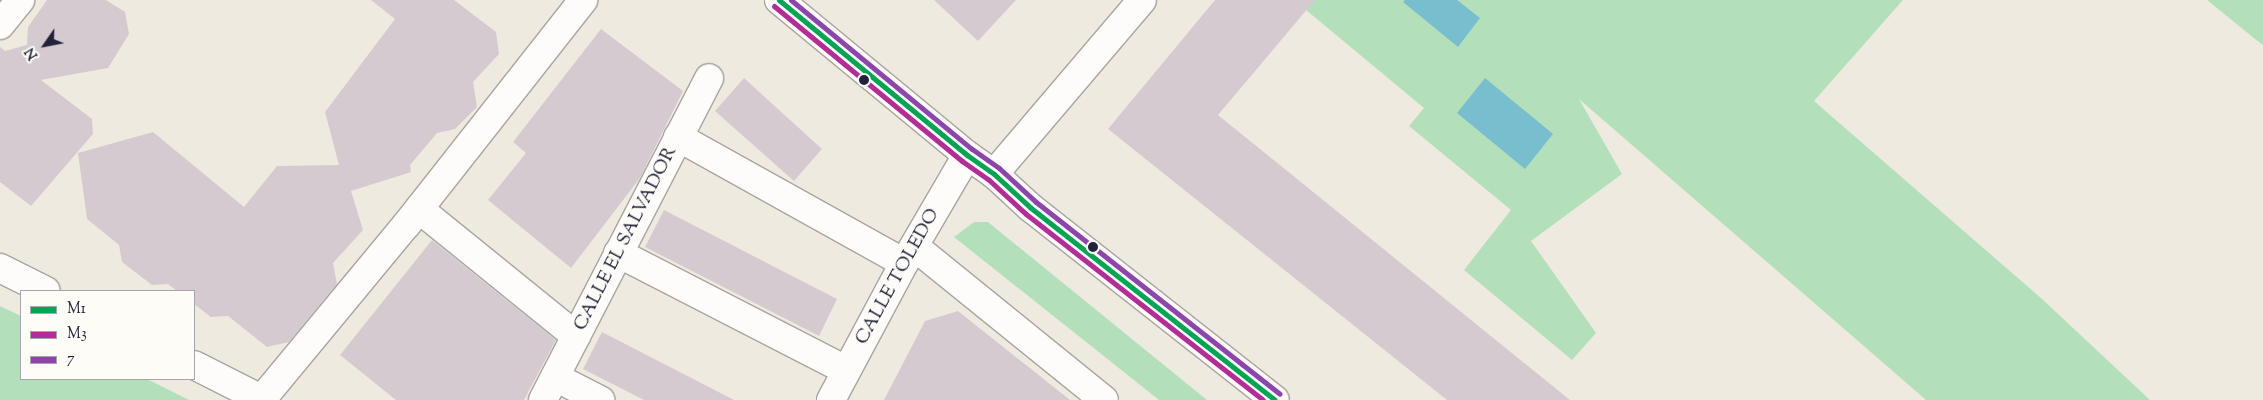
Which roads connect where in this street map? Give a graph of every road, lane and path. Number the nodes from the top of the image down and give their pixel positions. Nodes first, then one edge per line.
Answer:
1 (20, 0) edge
2 (583, 0) edge
3 (779, 0) edge
4 (1142, 0) edge
5 (0, 26) edge
6 (709, 78) dead end
7 (678, 137) junction
8 (967, 155) junction
9 (994, 174) junction
10 (426, 199) junction
11 (618, 253) junction
12 (910, 255) junction
13 (0, 268) edge
14 (44, 290) edge
15 (576, 336) junction
16 (195, 366) edge
17 (846, 370) junction
18 (549, 388) edge
19 (262, 400) edge
20 (600, 400) edge
21 (831, 400) edge
22 (1104, 400) edge
23 (1275, 400) edge

1 - 5 street
2 - 10 street
3 - 8 street
4 - 9 street
6 - 7 street, CALLE EL SALVADOR
7 - 11 street, CALLE EL SALVADOR
7 - 12 street
8 - 9 street
8 - 12 street, CALLE TOLEDO
9 - 23 street
10 - 15 street
10 - 19 street
11 - 15 street, CALLE EL SALVADOR
11 - 17 street
12 - 17 street, CALLE TOLEDO
12 - 22 street
13 - 14 street
15 - 18 street, CALLE EL SALVADOR
16 - 19 street
17 - 21 street, CALLE TOLEDO
18 - 20 street

